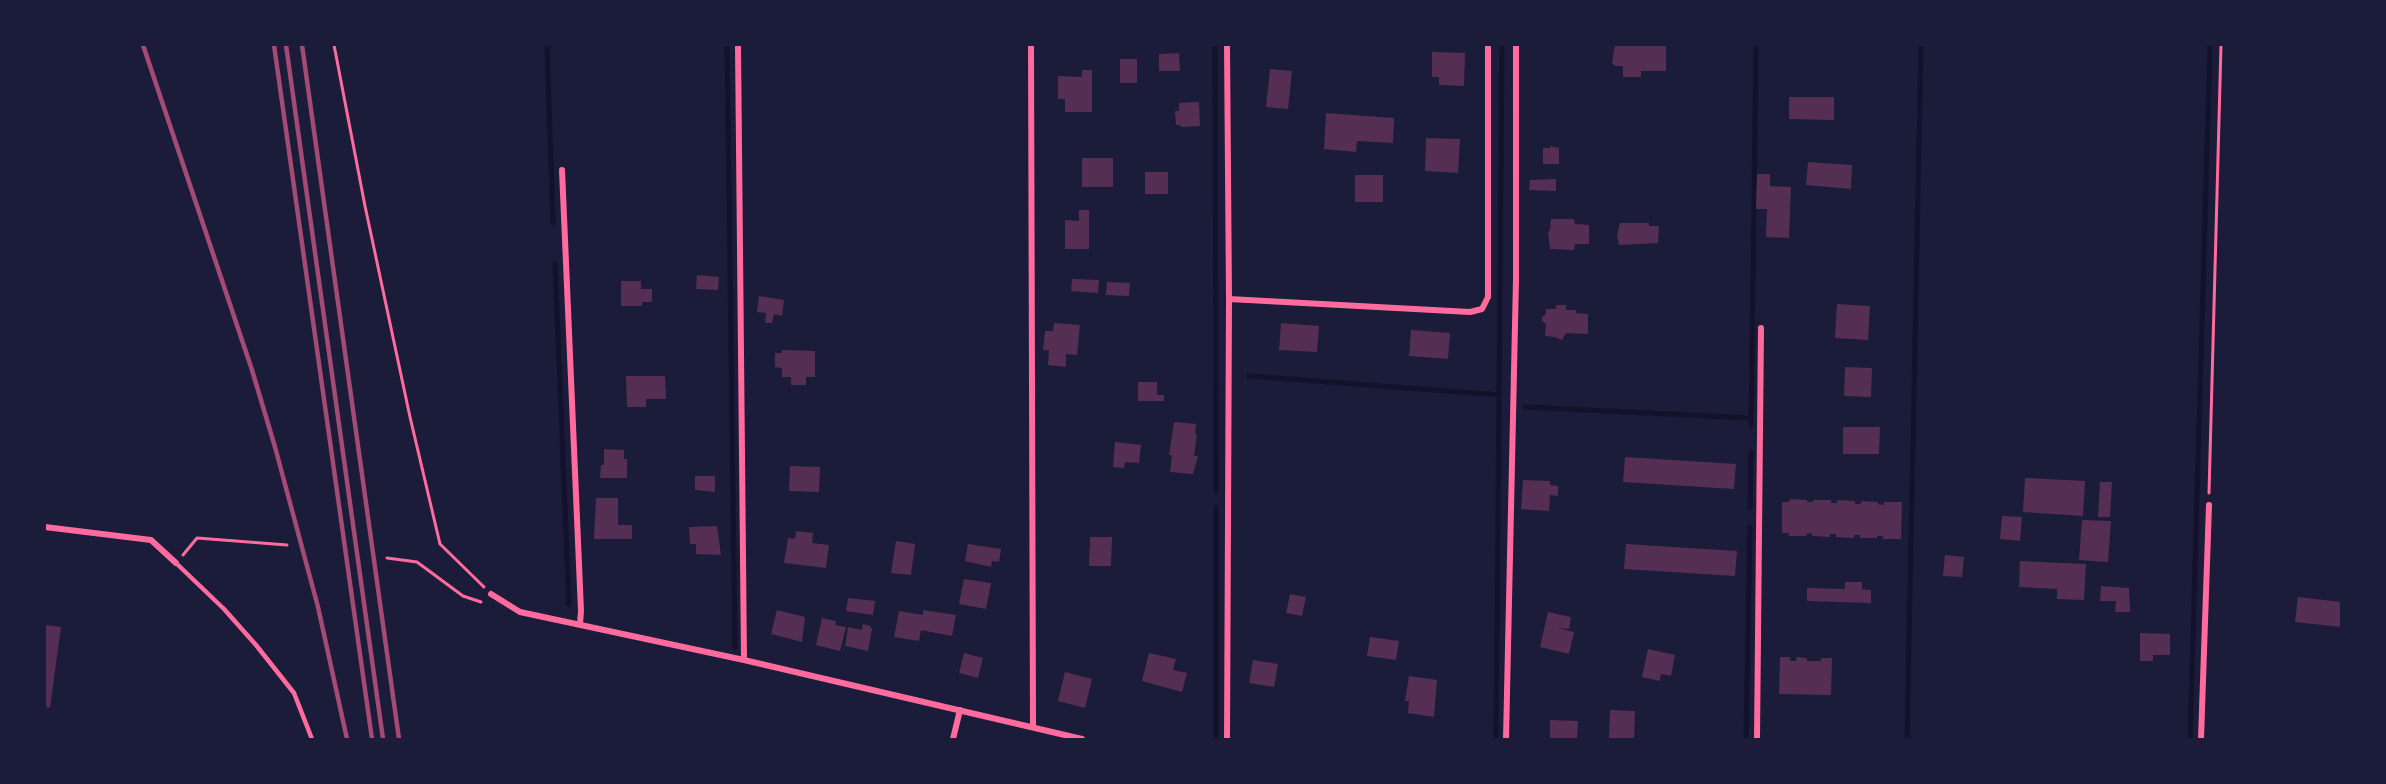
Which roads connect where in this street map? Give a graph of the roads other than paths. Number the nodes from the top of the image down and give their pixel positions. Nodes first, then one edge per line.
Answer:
1 (738, 45) edge
2 (1031, 45) edge
3 (1227, 45) edge
4 (1488, 45) edge
5 (1516, 45) edge
6 (562, 170) dead end
7 (1229, 299) junction
8 (1761, 328) dead end
9 (2209, 505) road end
10 (45, 527) edge
11 (176, 563) joint
12 (491, 594) road end
13 (580, 624) junction
14 (744, 660) junction
15 (960, 710) junction
16 (1033, 727) junction
17 (312, 739) edge
18 (953, 739) edge
19 (1082, 739) edge
20 (1227, 739) edge
21 (1506, 739) edge
22 (1757, 739) edge
23 (2201, 739) edge

1 - 14 street
2 - 16 street
3 - 7 street
4 - 7 street
5 - 21 street
6 - 13 street
7 - 20 street
8 - 22 street
9 - 23 street
10 - 11 street
11 - 17 lane
12 - 13 street
13 - 14 street
14 - 15 street
15 - 16 street
15 - 18 street
16 - 19 street

